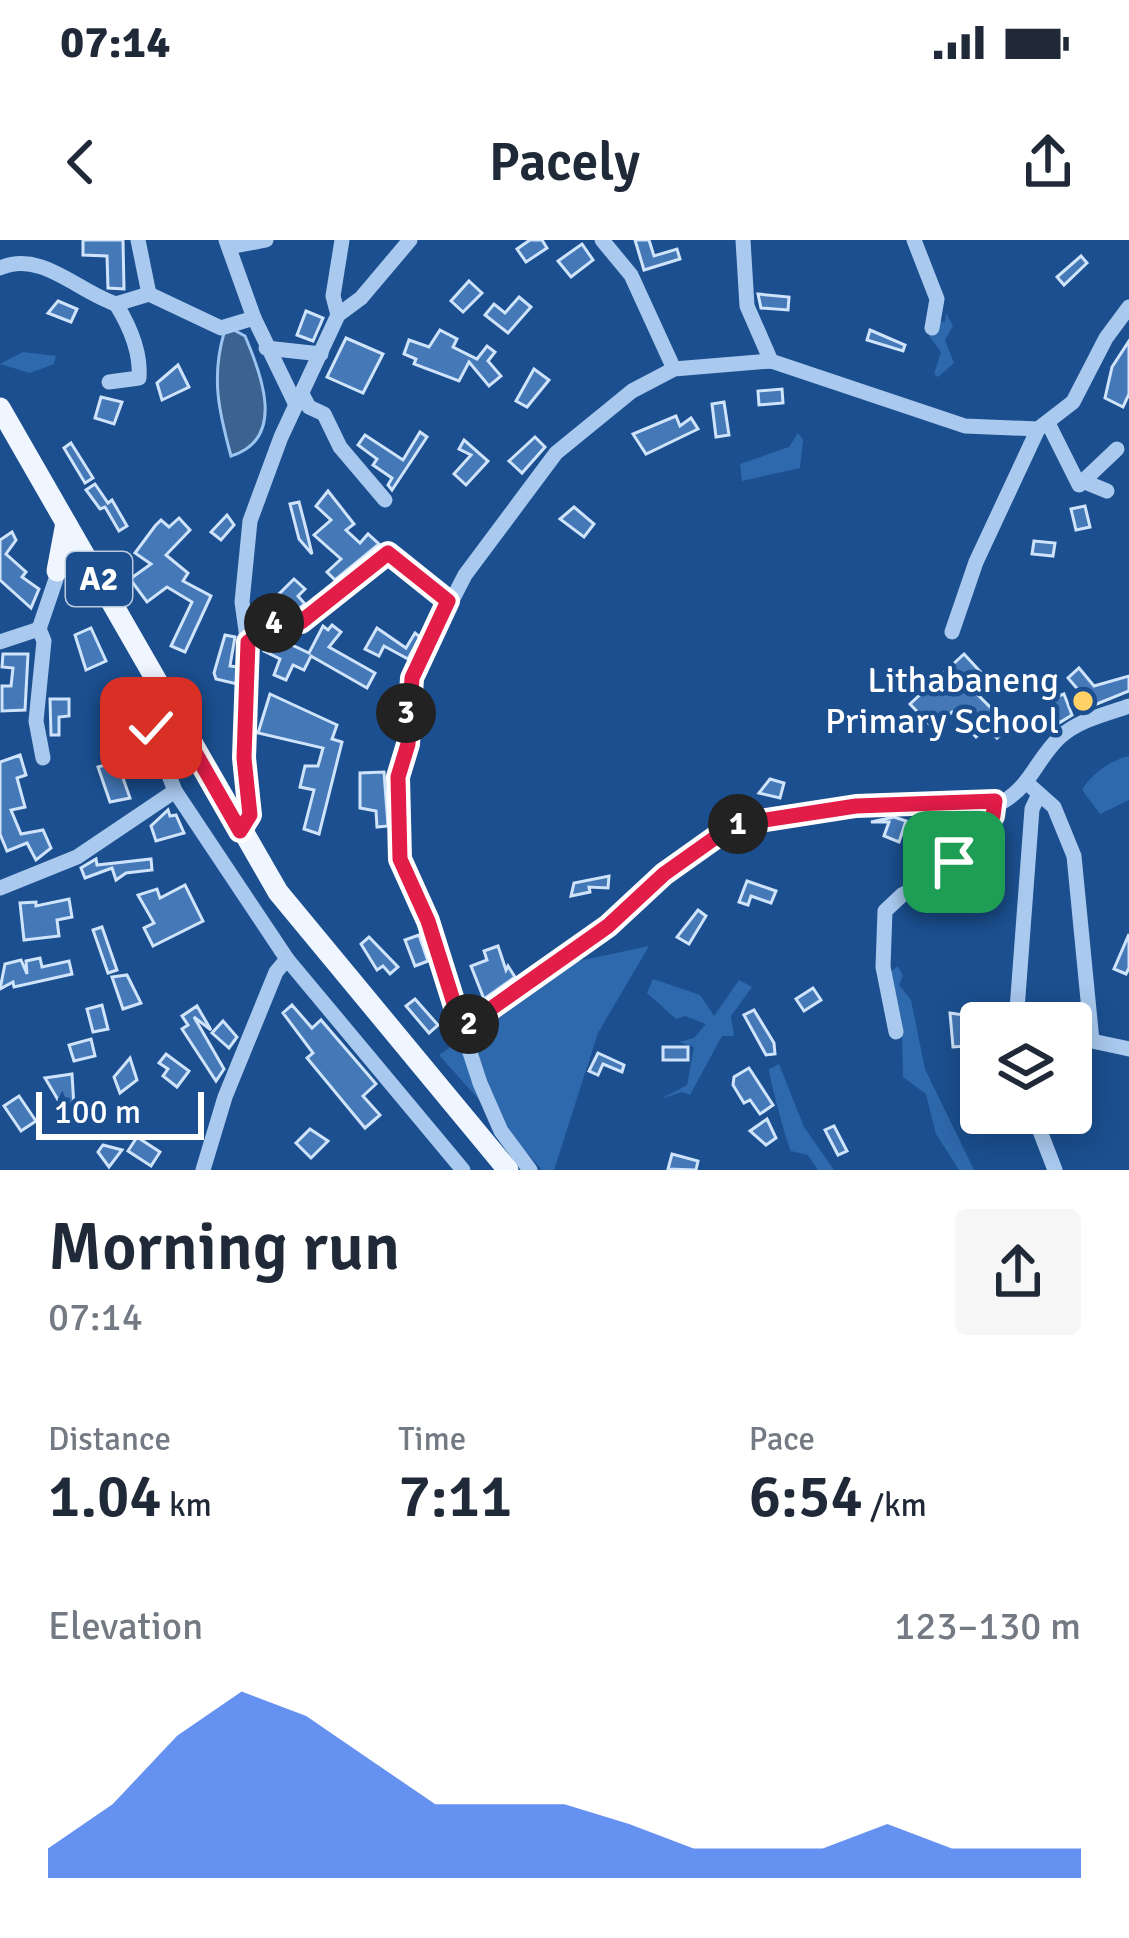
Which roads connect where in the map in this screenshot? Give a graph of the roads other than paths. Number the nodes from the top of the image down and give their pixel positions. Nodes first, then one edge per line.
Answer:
1 (138, 240) edge
2 (266, 240) edge
3 (342, 240) edge
4 (410, 240) edge
5 (602, 240) edge
6 (743, 240) edge
7 (914, 240) edge
8 (227, 243) edge
9 (0, 268) edge
10 (148, 294) junction
11 (116, 304) junction
12 (1129, 307) edge
13 (338, 316) junction
14 (254, 317) junction
15 (932, 328) dead end
16 (266, 349) junction
17 (321, 354) junction
18 (771, 361) junction
19 (674, 369) junction
20 (109, 382) dead end
21 (299, 400) junction
22 (0, 408) edge
23 (1043, 426) junction
24 (1117, 448) dead end
25 (1085, 482) junction
26 (1107, 491) dead end
27 (385, 500) dead end
28 (66, 523) junction
29 (86, 556) junction
30 (56, 575) junction
31 (98, 578) junction
32 (448, 601) junction
33 (39, 628) junction
34 (952, 632) dead end
35 (0, 642) edge
36 (248, 642) junction
37 (168, 705) junction
38 (1129, 706) edge
39 (43, 758) dead end
40 (1033, 789) junction
41 (175, 791) junction
42 (995, 801) junction
43 (240, 831) junction
44 (0, 888) edge
45 (287, 958) junction
46 (1017, 1002) edge
47 (462, 1029) junction
48 (896, 1032) dead end
49 (1129, 1048) edge
50 (1041, 1134) edge
51 (203, 1170) edge
52 (464, 1170) edge
53 (508, 1170) edge
54 (530, 1170) edge
55 (1055, 1170) edge

1 - 10 street
2 - 8 street
3 - 13 street
4 - 13 street
5 - 19 street
6 - 18 street
7 - 15 street
8 - 14 street
9 - 11 street
10 - 11 street
10 - 14 street
11 - 20 street
12 - 23 street
13 - 17 street
14 - 16 street
16 - 17 street
16 - 21 street
17 - 21 street
18 - 19 street
18 - 23 street
19 - 32 street
21 - 27 street
21 - 36 street
22 - 28 main road, A2
23 - 25 street
23 - 34 street
24 - 25 street
25 - 26 street
28 - 29 main road, A2
28 - 30 main road
29 - 30 main road
29 - 31 main road, A2
30 - 31 main road
30 - 33 street
31 - 37 main road, A2
32 - 36 street
32 - 47 street
33 - 35 street
33 - 39 street
36 - 43 street
37 - 41 street
37 - 43 main road, A2
38 - 40 street
40 - 42 street
40 - 46 street
40 - 49 street
41 - 44 street
41 - 45 street
42 - 47 street
42 - 48 street
43 - 53 main road, A2
45 - 51 street
45 - 52 street
47 - 54 street
50 - 55 street

